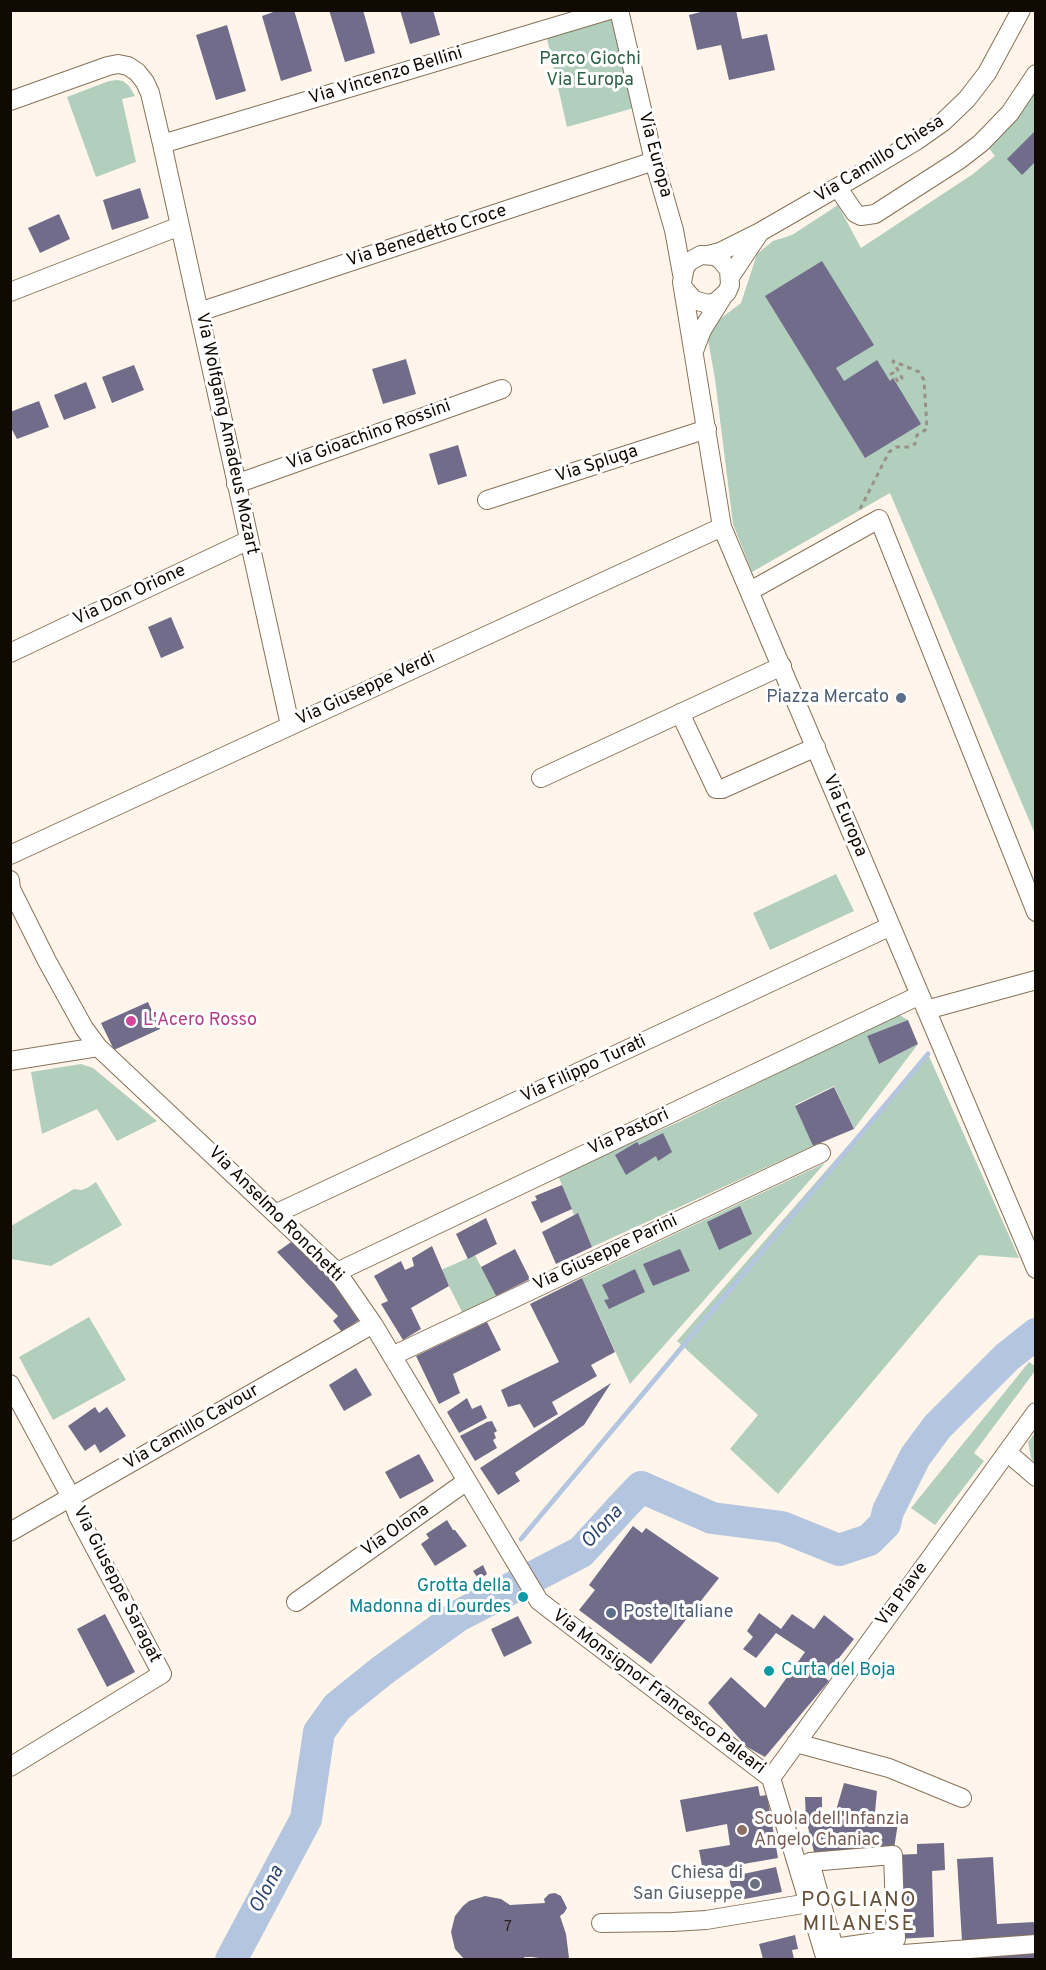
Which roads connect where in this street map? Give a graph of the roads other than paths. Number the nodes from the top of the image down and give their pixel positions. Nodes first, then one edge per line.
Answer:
1 (610, 10) edge
2 (619, 10) edge
3 (1021, 10) edge
4 (1035, 74) edge
5 (10, 101) edge
6 (162, 144) junction
7 (654, 161) junction
8 (838, 188) junction
9 (180, 226) junction
10 (674, 230) junction
11 (760, 232) junction
12 (704, 255) junction
13 (730, 277) junction
14 (683, 282) junction
15 (10, 292) edge
16 (722, 297) junction
17 (199, 312) junction
18 (694, 351) junction
19 (502, 389) dead end
20 (707, 429) junction
21 (236, 484) junction
22 (487, 500) dead end
23 (722, 527) junction
24 (249, 540) junction
25 (750, 591) junction
26 (10, 653) edge
27 (782, 666) junction
28 (680, 713) junction
29 (290, 725) junction
30 (816, 747) junction
31 (541, 777) dead end
32 (10, 855) edge
33 (10, 880) edge
34 (11, 889) edge
35 (1035, 912) edge
36 (891, 926) junction
37 (1035, 980) edge
38 (923, 1002) junction
39 (98, 1047) junction
40 (10, 1061) edge
41 (821, 1153) dead end
42 (277, 1213) junction
43 (1035, 1269) edge
44 (337, 1272) junction
45 (373, 1324) junction
46 (392, 1356) junction
47 (10, 1384) edge
48 (1035, 1412) edge
49 (1007, 1452) junction
50 (1035, 1477) edge
51 (467, 1481) junction
52 (71, 1497) junction
53 (10, 1532) edge
54 (538, 1601) joint
55 (296, 1602) dead end
56 (796, 1743) junction
57 (10, 1767) edge
58 (771, 1778) junction
59 (962, 1798) dead end
60 (809, 1903) junction
61 (601, 1923) dead end
62 (1035, 1944) edge
63 (829, 1956) edge

1 - 6 street, Via Vincenzo Bellini
2 - 7 street, Via Europa
3 - 8 street, Via Camillo Chiesa
4 - 8 street
5 - 6 street, Via Wolfgang Amadeus Mozart
6 - 9 street, Via Wolfgang Amadeus Mozart
7 - 10 street, Via Europa
7 - 17 street, Via Benedetto Croce
8 - 11 street, Via Camillo Chiesa
9 - 15 street
9 - 17 street, Via Wolfgang Amadeus Mozart
10 - 12 street
10 - 14 street, Via Europa
11 - 12 street, Via Camillo Chiesa
11 - 13 street, Via Camillo Chiesa
12 - 13 street
12 - 14 street
13 - 16 street
14 - 16 street
14 - 18 street, Via Europa
16 - 18 street
17 - 21 street, Via Wolfgang Amadeus Mozart
18 - 20 street, Via Europa
19 - 21 street, Via Gioachino Rossini
20 - 22 street, Via Spluga
20 - 23 street, Via Europa
21 - 24 street, Via Wolfgang Amadeus Mozart
23 - 25 street, Via Europa
23 - 29 street, Via Giuseppe Verdi
24 - 26 street, Via Don Orione
24 - 29 street, Via Wolfgang Amadeus Mozart
25 - 27 street, Via Europa
25 - 35 street
27 - 28 street
27 - 30 street, Via Europa
28 - 30 street
28 - 31 street
29 - 32 street, Via Giuseppe Verdi
30 - 36 street, Via Europa
33 - 34 street, Via Anselmo Ronchetti
34 - 39 street, Via Anselmo Ronchetti
36 - 38 street, Via Europa
36 - 42 street, Via Filippo Turati
37 - 38 street
38 - 43 street, Via Europa
38 - 44 street, Via Pastori
39 - 40 street
39 - 42 street, Via Anselmo Ronchetti
41 - 46 street, Via Giuseppe Parini
42 - 44 street, Via Anselmo Ronchetti
44 - 45 street, Via Anselmo Ronchetti
45 - 46 street, Via Anselmo Ronchetti
45 - 52 street, Via Camillo Cavour
46 - 51 street, Via Anselmo Ronchetti
47 - 52 street
48 - 49 street, Via Piave
49 - 50 street
49 - 56 street, Via Piave
51 - 54 street, Via Anselmo Ronchetti
51 - 55 street, Via Olona
52 - 53 street, Via Camillo Cavour
52 - 57 street, Via Giuseppe Saragat
54 - 58 street, Via Monsignor Francesco Paleari
56 - 58 street, Via Piave
56 - 59 street
58 - 60 street, Via Monsignor Francesco Paleari
60 - 61 street
60 - 63 street, Via Monsignor Francesco Paleari
62 - 63 street
63 - 63 street

